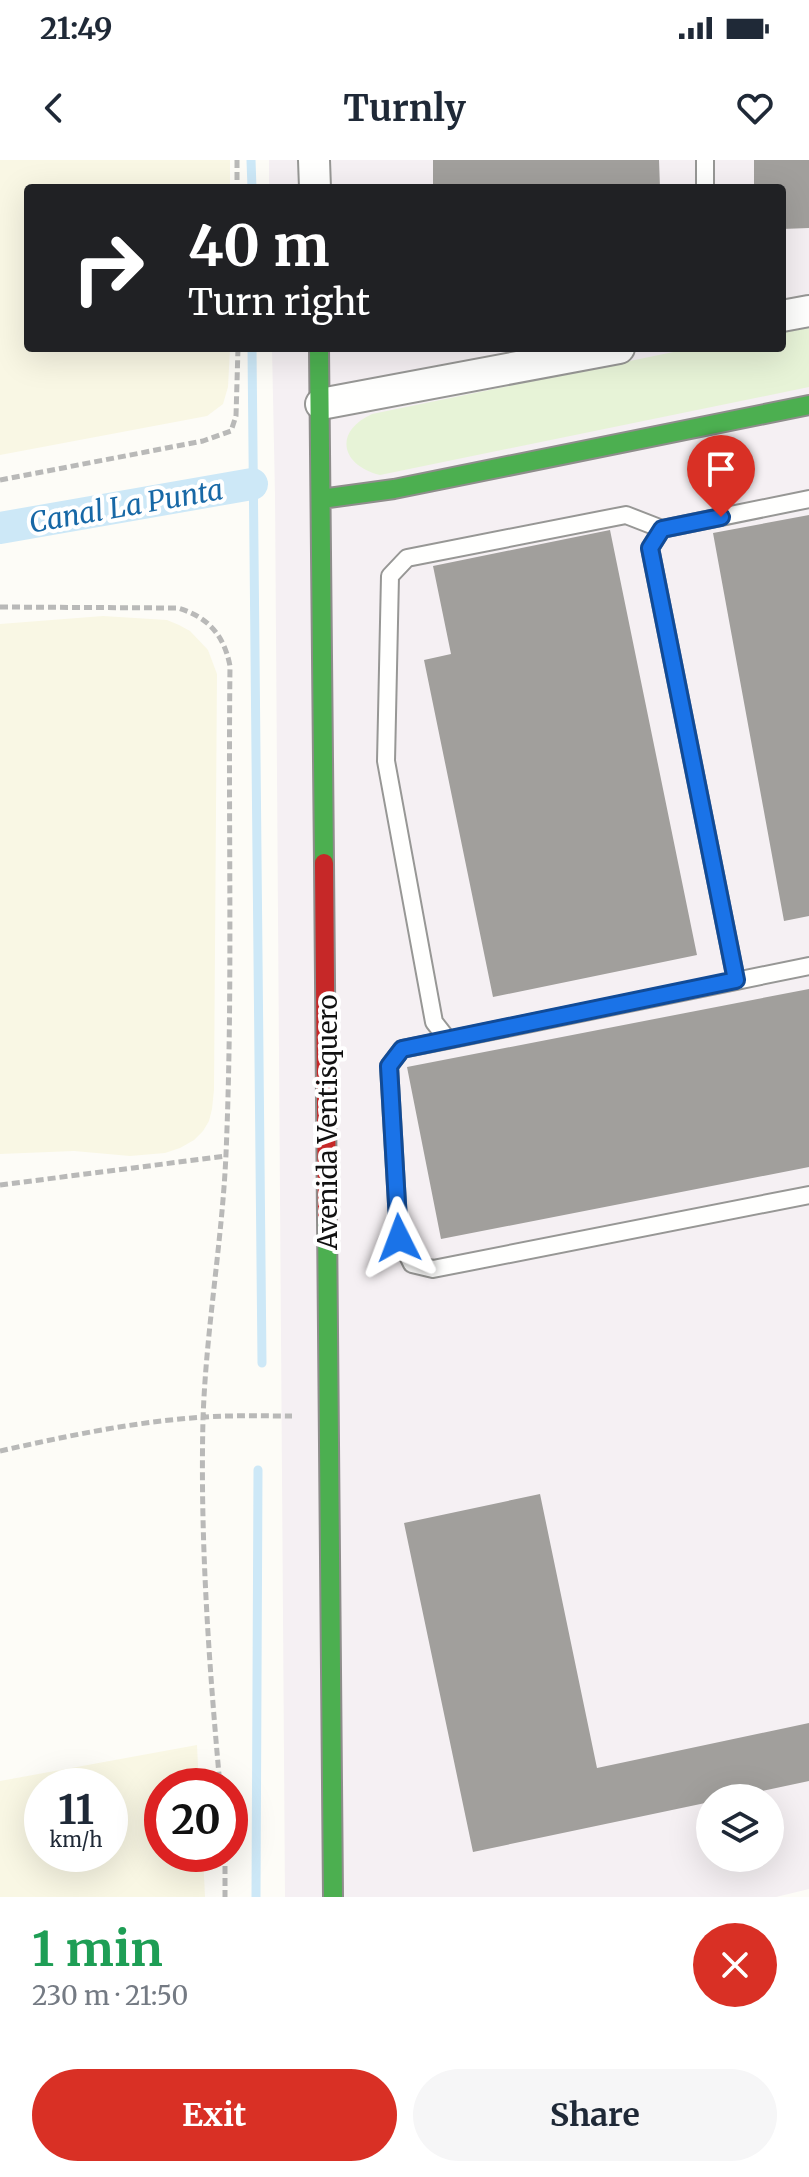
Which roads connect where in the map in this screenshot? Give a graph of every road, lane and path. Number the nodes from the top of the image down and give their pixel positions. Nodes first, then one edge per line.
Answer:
1 (237, 160) edge
2 (314, 160) edge
3 (705, 160) edge
4 (237, 184) edge
5 (315, 184) edge
6 (705, 184) edge
7 (809, 311) edge
8 (786, 315) edge
9 (238, 352) edge
10 (319, 352) edge
11 (598, 352) edge
12 (321, 404) junction
13 (809, 405) edge
14 (0, 480) edge
15 (321, 499) junction
16 (809, 499) edge
17 (662, 529) junction
18 (0, 607) edge
19 (809, 966) edge
20 (736, 980) junction
21 (448, 1040) junction
22 (226, 1156) junction
23 (0, 1185) edge
24 (809, 1195) edge
25 (252, 1416) dead end
26 (204, 1417) junction
27 (0, 1451) edge
28 (218, 1768) edge
29 (225, 1872) edge
30 (225, 1897) edge
31 (333, 1897) edge

1 - 4 path
2 - 5 street
3 - 6 lane
7 - 8 street
9 - 14 path
10 - 12 street, Avenida Ventisquero
11 - 12 street
12 - 15 street, Avenida Ventisquero
13 - 15 street
15 - 31 street, Avenida Ventisquero
16 - 17 lane
17 - 20 lane
17 - 21 lane
18 - 22 path
19 - 20 lane
20 - 21 lane
21 - 24 lane
22 - 23 path
22 - 26 path
25 - 26 path
26 - 27 path
26 - 28 path
29 - 30 path

